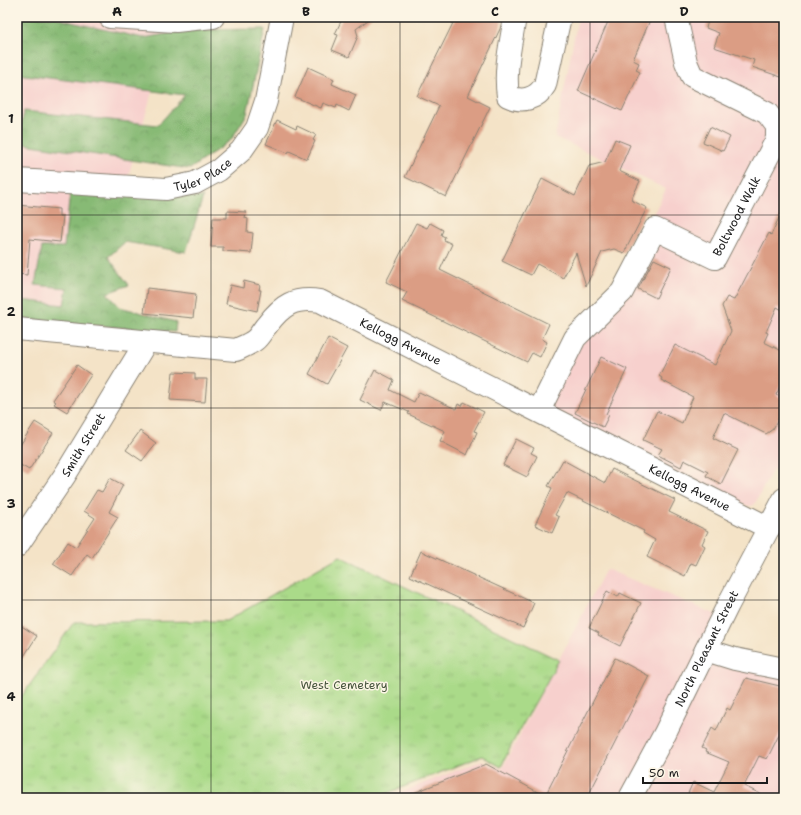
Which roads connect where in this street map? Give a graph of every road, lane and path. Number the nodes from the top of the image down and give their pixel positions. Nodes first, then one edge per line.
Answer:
1 (110, 17) edge
2 (213, 17) edge
3 (282, 17) edge
4 (515, 17) edge
5 (560, 17) edge
6 (676, 17) edge
7 (17, 180) edge
8 (17, 329) edge
9 (146, 342) junction
10 (539, 411) junction
11 (784, 499) edge
12 (769, 528) junction
13 (17, 546) edge
14 (706, 650) junction
15 (784, 669) edge
16 (630, 798) edge

1 - 2 street
3 - 7 street, Tyler Place
4 - 5 street
6 - 10 street, Boltwood Walk
8 - 9 street, Kellogg Avenue
9 - 10 street, Kellogg Avenue
9 - 13 street, Smith Street
10 - 12 street, Kellogg Avenue
11 - 12 street, North Pleasant Street
12 - 14 street, North Pleasant Street
14 - 15 street
14 - 16 street, North Pleasant Street

